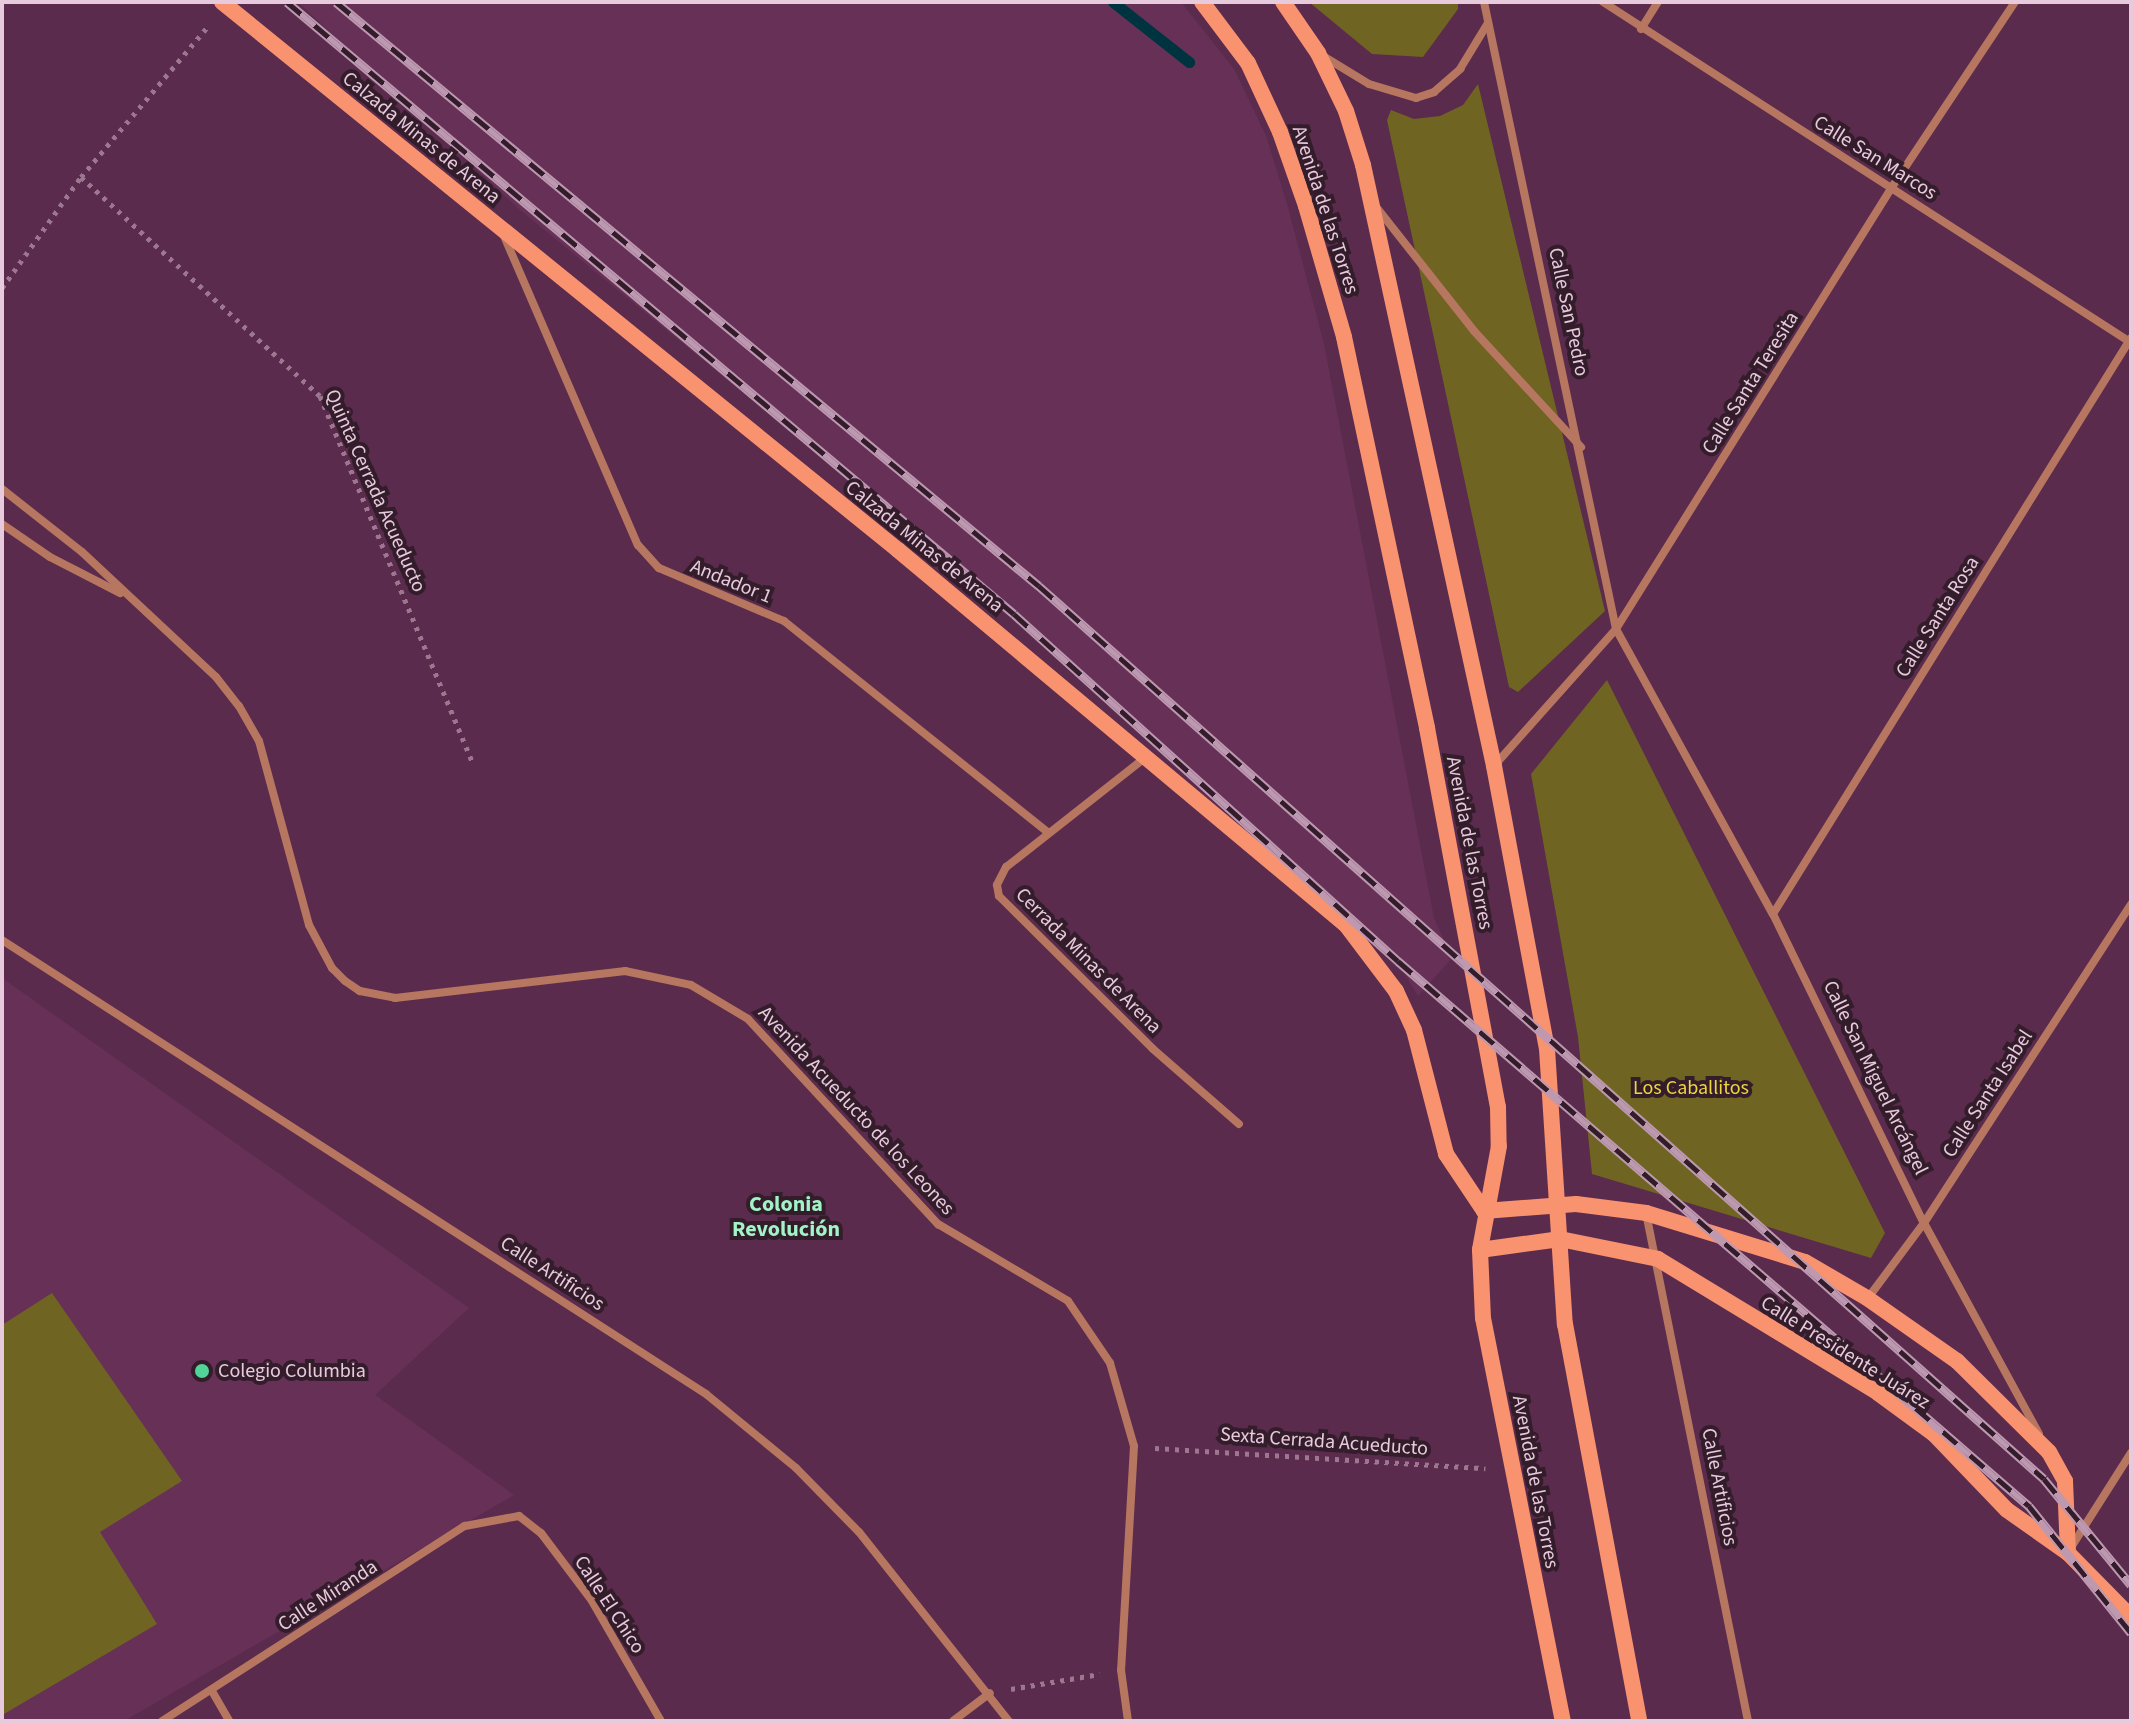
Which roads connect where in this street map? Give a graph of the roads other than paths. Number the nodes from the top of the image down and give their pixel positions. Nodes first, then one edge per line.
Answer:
1 (1202, 2) edge
2 (1283, 2) edge
3 (1484, 2) edge
4 (1603, 2) edge
5 (1658, 2) edge
6 (2015, 2) edge
7 (224, 4) edge
8 (1488, 22) junction
9 (1641, 29) junction
10 (1318, 53) junction
11 (1892, 187) junction
12 (1370, 199) junction
13 (500, 226) junction
14 (2130, 340) edge
15 (1581, 447) junction
16 (2, 489) edge
17 (2, 524) edge
18 (128, 597) junction
19 (1616, 629) junction
20 (1147, 757) junction
21 (1494, 766) junction
22 (1049, 833) junction
23 (2131, 904) edge
24 (1773, 914) junction
25 (2, 940) edge
26 (1239, 1124) dead end
27 (1558, 1205) junction
28 (1484, 1211) junction
29 (1646, 1213) junction
30 (1924, 1223) junction
31 (1560, 1239) junction
32 (1480, 1250) junction
33 (1658, 1259) junction
34 (1867, 1298) junction
35 (2049, 1452) junction
36 (2131, 1453) edge
37 (519, 1516) joint
38 (2068, 1553) junction
39 (2131, 1617) edge
40 (212, 1691) junction
41 (990, 1693) junction
42 (162, 1721) edge
43 (229, 1721) edge
44 (661, 1721) edge
45 (953, 1721) edge
46 (1009, 1721) edge
47 (1128, 1721) edge
48 (1563, 1721) edge
49 (1639, 1721) edge
50 (1748, 1721) edge

1 - 28 street, Avenida de las Torres
2 - 10 street, Avenida de las Torres
3 - 8 street, Calle San Pedro
4 - 9 street, Calle San Marcos
5 - 9 street
6 - 11 street, Calle Santa Teresita
7 - 13 street, Calzada Minas de Arena
8 - 10 street
8 - 15 street, Calle San Pedro
9 - 11 street, Calle San Marcos
10 - 12 street, Avenida de las Torres
11 - 14 street, Calle San Marcos
11 - 19 street, Calle Santa Teresita
12 - 15 street
12 - 21 street, Avenida de las Torres
13 - 20 street, Calzada Minas de Arena
13 - 22 street, Andador 1
14 - 24 street, Calle Santa Rosa
15 - 19 street, Calle San Pedro
16 - 18 street, Avenida Acueducto de los Leones
17 - 18 street, Avenida Acueducto de los Leones
18 - 47 street, Avenida Acueducto de los Leones
19 - 21 street, Calle Santa Teresita
19 - 24 street, Calle San Miguel Arcángel
20 - 22 street, Cerrada Minas de Arena
20 - 28 street, Calzada Minas de Arena
21 - 27 street, Avenida de las Torres
22 - 26 street, Cerrada Minas de Arena
23 - 30 street, Calle Santa Isabel
24 - 30 street, Calle San Miguel Arcángel
25 - 41 street, Calle Artificios
27 - 28 street
27 - 29 street
27 - 31 street, Avenida de las Torres
28 - 32 street, Avenida de las Torres
29 - 33 street, Calle Artificios
29 - 34 street
30 - 34 street, Calle Santa Isabel
30 - 35 street, Calle San Miguel Arcángel
31 - 32 street, Calle Presidente Juárez
31 - 33 street, Calle Presidente Juárez
31 - 49 street, Avenida de las Torres
32 - 48 street, Avenida de las Torres
33 - 38 street, Calle Presidente Juárez
33 - 50 street, Calle Artificios
34 - 35 street
35 - 38 street, Calle San Miguel Arcángel
36 - 38 street
37 - 40 street, Calle Miranda
37 - 44 street, Calle El Chico
38 - 39 street, Calle Presidente Juárez
40 - 42 street, Calle Miranda
40 - 43 street
41 - 45 street
41 - 46 street, Calle Artificios

